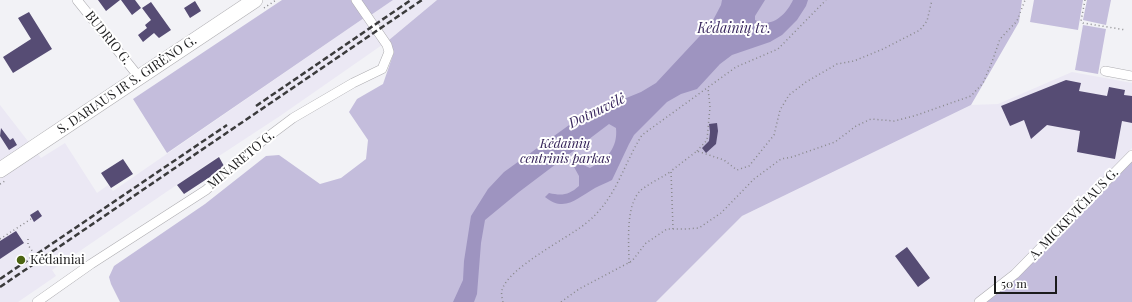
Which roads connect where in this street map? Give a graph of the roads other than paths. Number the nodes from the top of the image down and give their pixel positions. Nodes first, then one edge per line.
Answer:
1 (77, 0) edge
2 (255, 0) edge
3 (356, 0) edge
4 (1105, 71) dead end
5 (1132, 76) edge
6 (139, 77) junction
7 (1132, 155) edge
8 (0, 170) edge
9 (37, 302) edge
10 (979, 302) edge

1 - 6 street, BUDRIO G.
2 - 6 main road, S. DARIAUS IR S. GIRĖNO G.
3 - 9 street, MINARETO G.
4 - 5 street
6 - 8 main road, S. DARIAUS IR S. GIRĖNO G.
7 - 10 street, A. MICKEVIČIAUS G.

